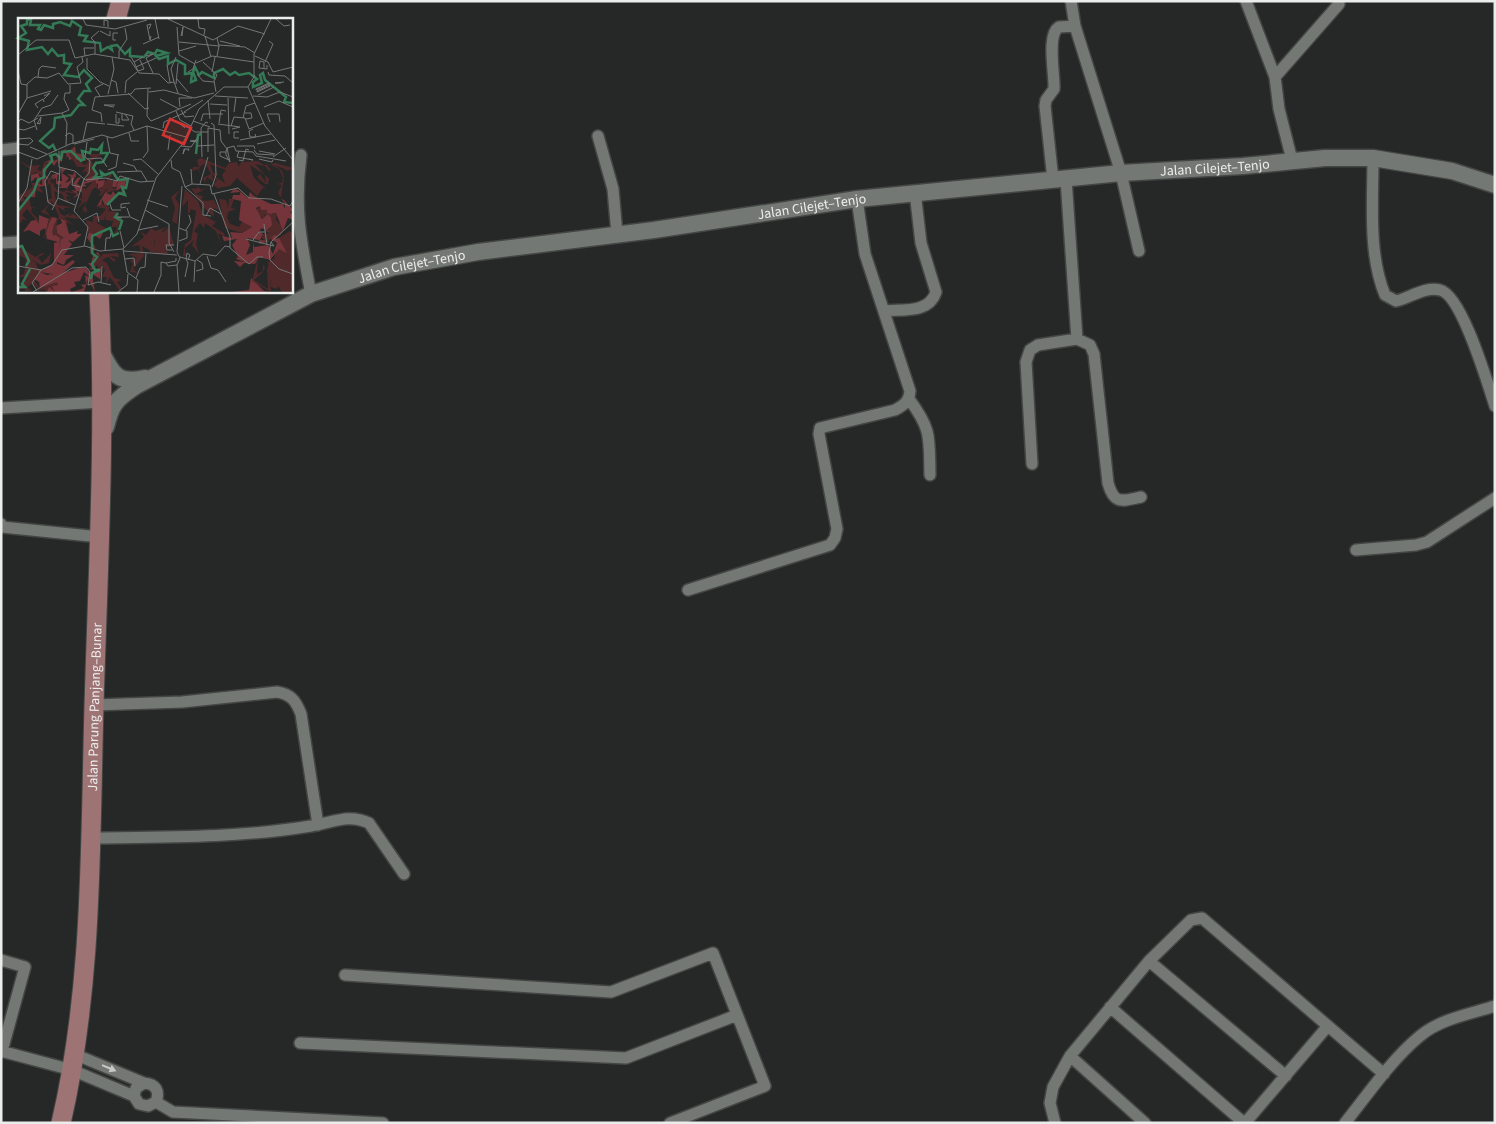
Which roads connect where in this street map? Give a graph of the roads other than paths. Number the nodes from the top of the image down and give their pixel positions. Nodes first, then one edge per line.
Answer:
1 (121, 1) edge
2 (1071, 1) edge
3 (1246, 1) edge
4 (1339, 4) dead end
5 (116, 18) edge
6 (1075, 26) junction
7 (1276, 77) junction
8 (598, 136) dead end
9 (18, 148) edge
10 (1, 150) edge
11 (301, 156) dead end
12 (1373, 158) junction
13 (1292, 160) junction
14 (1121, 173) junction
15 (1060, 179) junction
16 (1495, 185) edge
17 (915, 192) junction
18 (857, 199) junction
19 (617, 234) junction
20 (18, 242) edge
21 (1, 243) edge
22 (1139, 251) dead end
23 (99, 292) edge
24 (311, 294) junction
25 (884, 311) junction
26 (1076, 339) junction
27 (102, 353) junction
28 (152, 376) junction
29 (909, 399) junction
30 (102, 402) junction
31 (1495, 406) edge
32 (1, 408) edge
33 (102, 440) junction
34 (1032, 464) dead end
35 (930, 475) dead end
36 (1141, 497) dead end
37 (1495, 498) edge
38 (1, 524) edge
39 (100, 537) junction
40 (1356, 550) dead end
41 (688, 590) dead end
42 (94, 705) junction
43 (318, 825) junction
44 (91, 838) junction
45 (404, 874) dead end
46 (1, 960) edge
47 (1149, 961) junction
48 (346, 975) dead end
49 (1495, 1006) edge
50 (1110, 1007) junction
51 (737, 1015) junction
52 (1327, 1027) junction
53 (300, 1043) dead end
54 (2, 1051) edge
55 (1070, 1056) junction
56 (73, 1062) junction
57 (1384, 1074) junction
58 (1286, 1076) junction
59 (144, 1083) junction
60 (134, 1096) junction
61 (156, 1102) junction
62 (61, 1123) edge
63 (383, 1123) edge
64 (670, 1123) edge
65 (1055, 1123) edge
66 (1145, 1123) edge
67 (1245, 1123) edge
68 (1345, 1123) edge

1 - 5 main road
2 - 6 street
3 - 7 street
4 - 7 street
6 - 14 street
6 - 15 street
7 - 13 street
8 - 19 street
9 - 10 street
11 - 24 street
12 - 13 main road, Jalan Cilejet–Tenjo
12 - 16 main road, Jalan Cilejet–Tenjo
12 - 31 street
13 - 14 main road, Jalan Cilejet–Tenjo
14 - 15 main road, Jalan Cilejet–Tenjo
14 - 22 street
15 - 17 main road, Jalan Cilejet–Tenjo
15 - 26 street
17 - 18 main road, Jalan Cilejet–Tenjo
17 - 25 street
18 - 19 main road, Jalan Cilejet–Tenjo
18 - 25 street
19 - 24 main road, Jalan Cilejet–Tenjo
20 - 21 street
23 - 27 main road, Jalan Parung Panjang–Bunar
24 - 28 main road, Jalan Cilejet–Tenjo
25 - 29 street
26 - 34 street
26 - 36 street
27 - 28 main road, Jalan Cilejet–Tenjo
27 - 30 main road, Jalan Parung Panjang–Bunar
28 - 33 main road, Jalan Cilejet–Tenjo
29 - 35 street
29 - 41 street
30 - 32 street
30 - 33 main road, Jalan Parung Panjang–Bunar
33 - 39 main road, Jalan Parung Panjang–Bunar
37 - 40 street
38 - 39 street
39 - 42 main road, Jalan Parung Panjang–Bunar
42 - 43 street
42 - 44 main road, Jalan Parung Panjang–Bunar
43 - 44 street
43 - 45 street
44 - 56 main road, Jalan Parung Panjang–Bunar
46 - 54 street
47 - 50 street
47 - 52 street
47 - 58 street
48 - 51 street
49 - 57 street
50 - 55 street
50 - 67 street
51 - 53 street
51 - 64 street
52 - 57 street
52 - 58 street
54 - 56 street
55 - 65 street
55 - 66 street
56 -> 59 street
56 - 60 street
56 - 62 main road, Jalan Parung Panjang–Bunar
57 - 68 street
58 - 67 street
59 - 60 street
59 - 61 street
60 - 61 street
61 - 63 street

